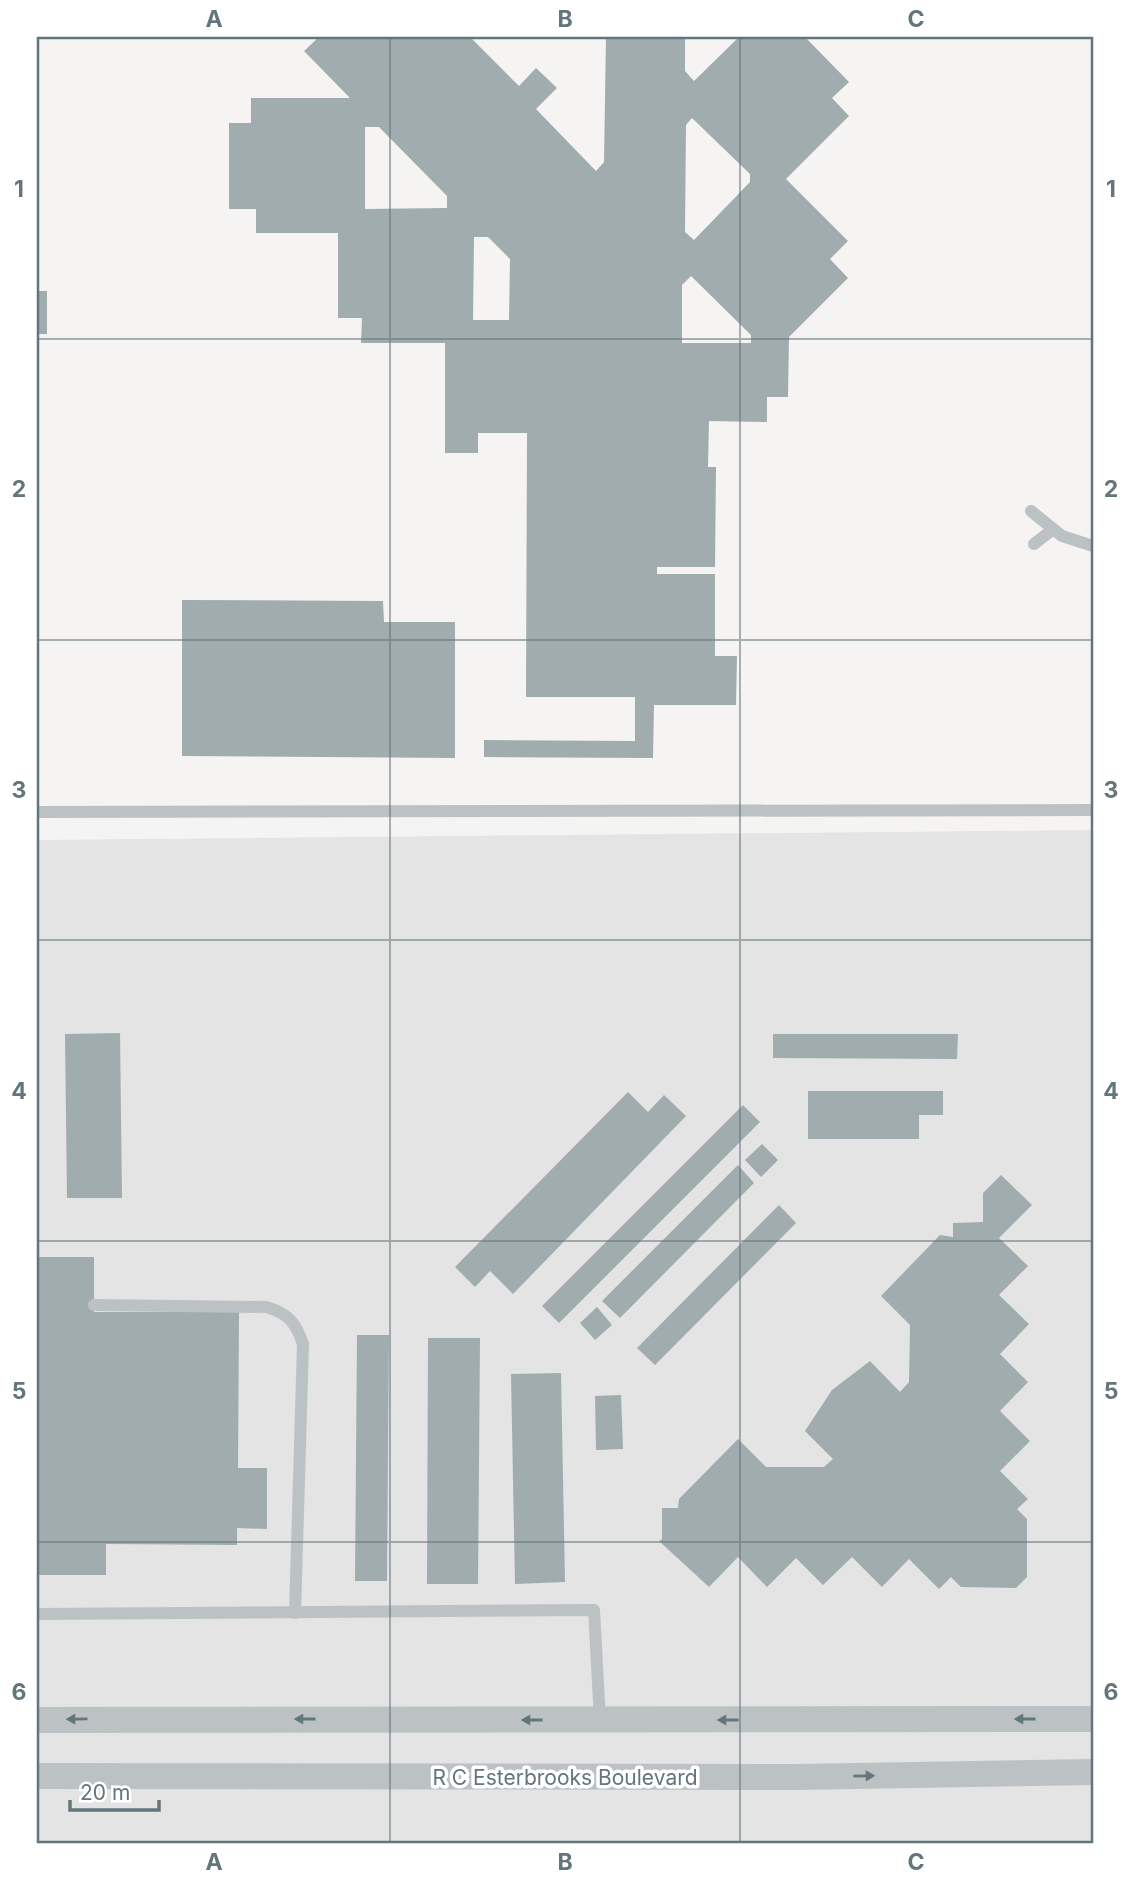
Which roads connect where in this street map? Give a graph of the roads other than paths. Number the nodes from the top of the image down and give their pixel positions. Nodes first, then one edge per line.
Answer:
1 (1031, 511) dead end
2 (1052, 530) junction
3 (1034, 544) dead end
4 (1093, 546) edge
5 (1093, 810) edge
6 (37, 812) edge
7 (94, 1305) dead end
8 (295, 1613) junction
9 (37, 1614) edge
10 (1093, 1719) edge
11 (37, 1720) edge
12 (600, 1720) junction
13 (1093, 1772) edge
14 (37, 1776) edge

1 - 2 lane
2 - 3 lane
2 - 4 lane
5 - 6 lane
7 - 8 lane
8 - 9 lane
8 - 12 lane
10 -> 12 street
12 -> 11 street
14 -> 13 street, R C Esterbrooks Boulevard

